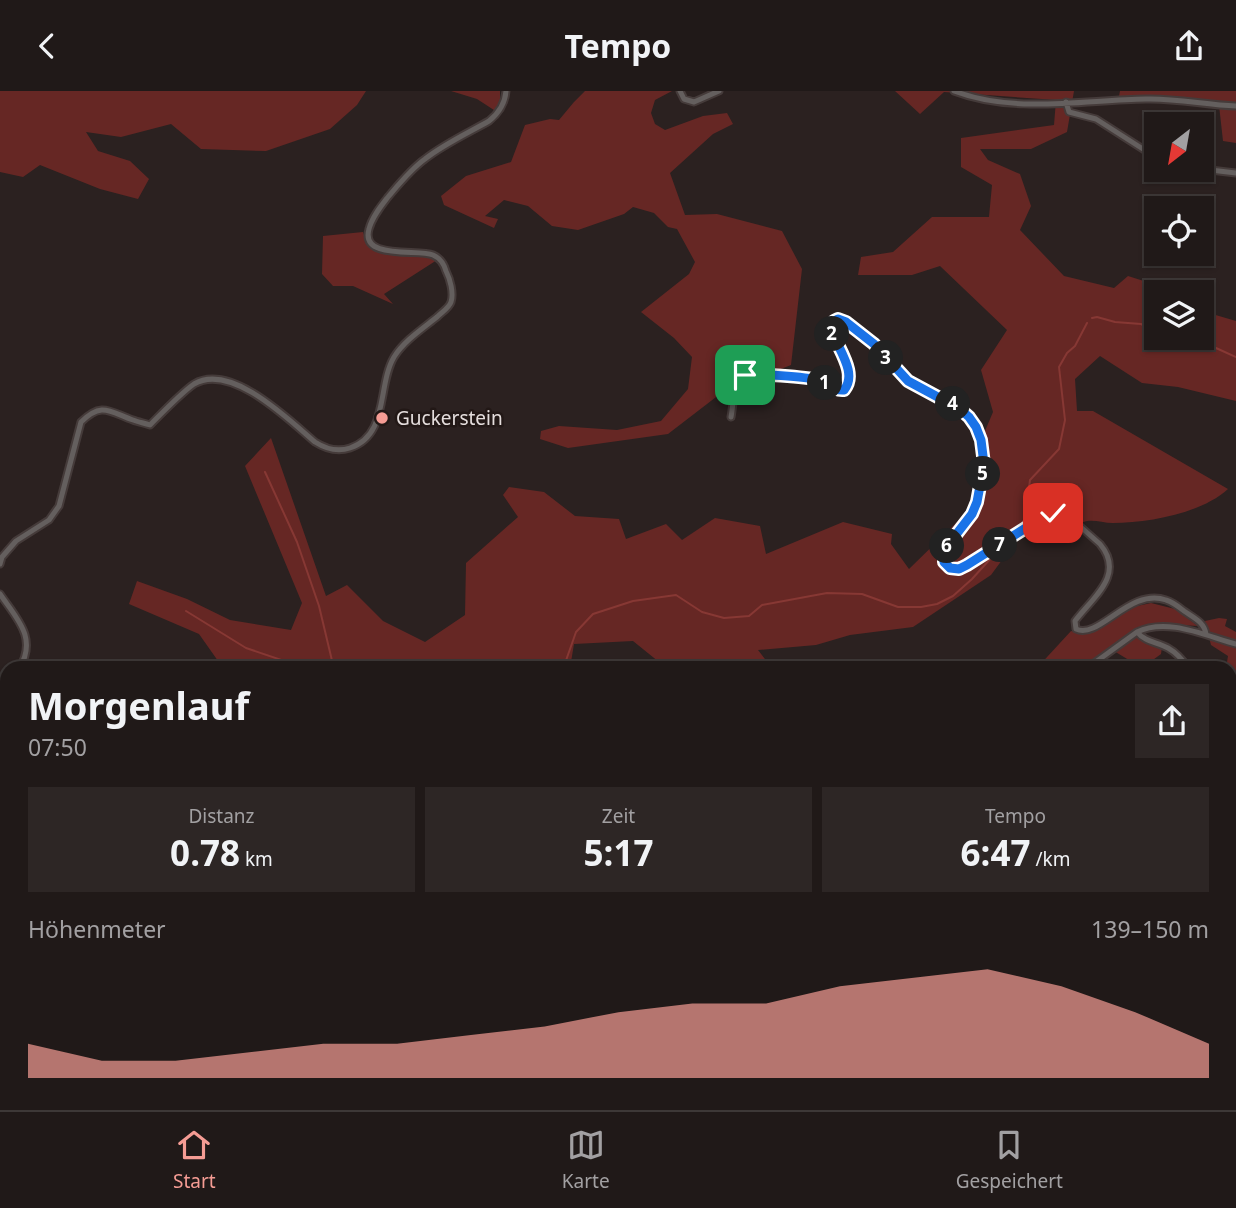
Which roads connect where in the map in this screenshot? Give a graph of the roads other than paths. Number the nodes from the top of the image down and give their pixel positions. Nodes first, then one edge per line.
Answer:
1 (506, 91) edge
2 (680, 91) edge
3 (719, 91) edge
4 (954, 91) edge
5 (1066, 102) junction
6 (1236, 106) edge
7 (1144, 151) edge
8 (1214, 170) edge
9 (1236, 173) edge
10 (731, 418) dead end
11 (0, 564) edge
12 (0, 594) edge
13 (1137, 632) junction
14 (1206, 634) junction
15 (1236, 644) edge
16 (24, 661) edge
17 (1097, 661) edge
18 (1183, 661) edge

1 - 11 street
2 - 3 street
4 - 5 street
5 - 6 street
5 - 7 street
8 - 9 street
10 - 14 street
12 - 16 street
13 - 14 street
13 - 17 street
13 - 18 street
14 - 15 street

